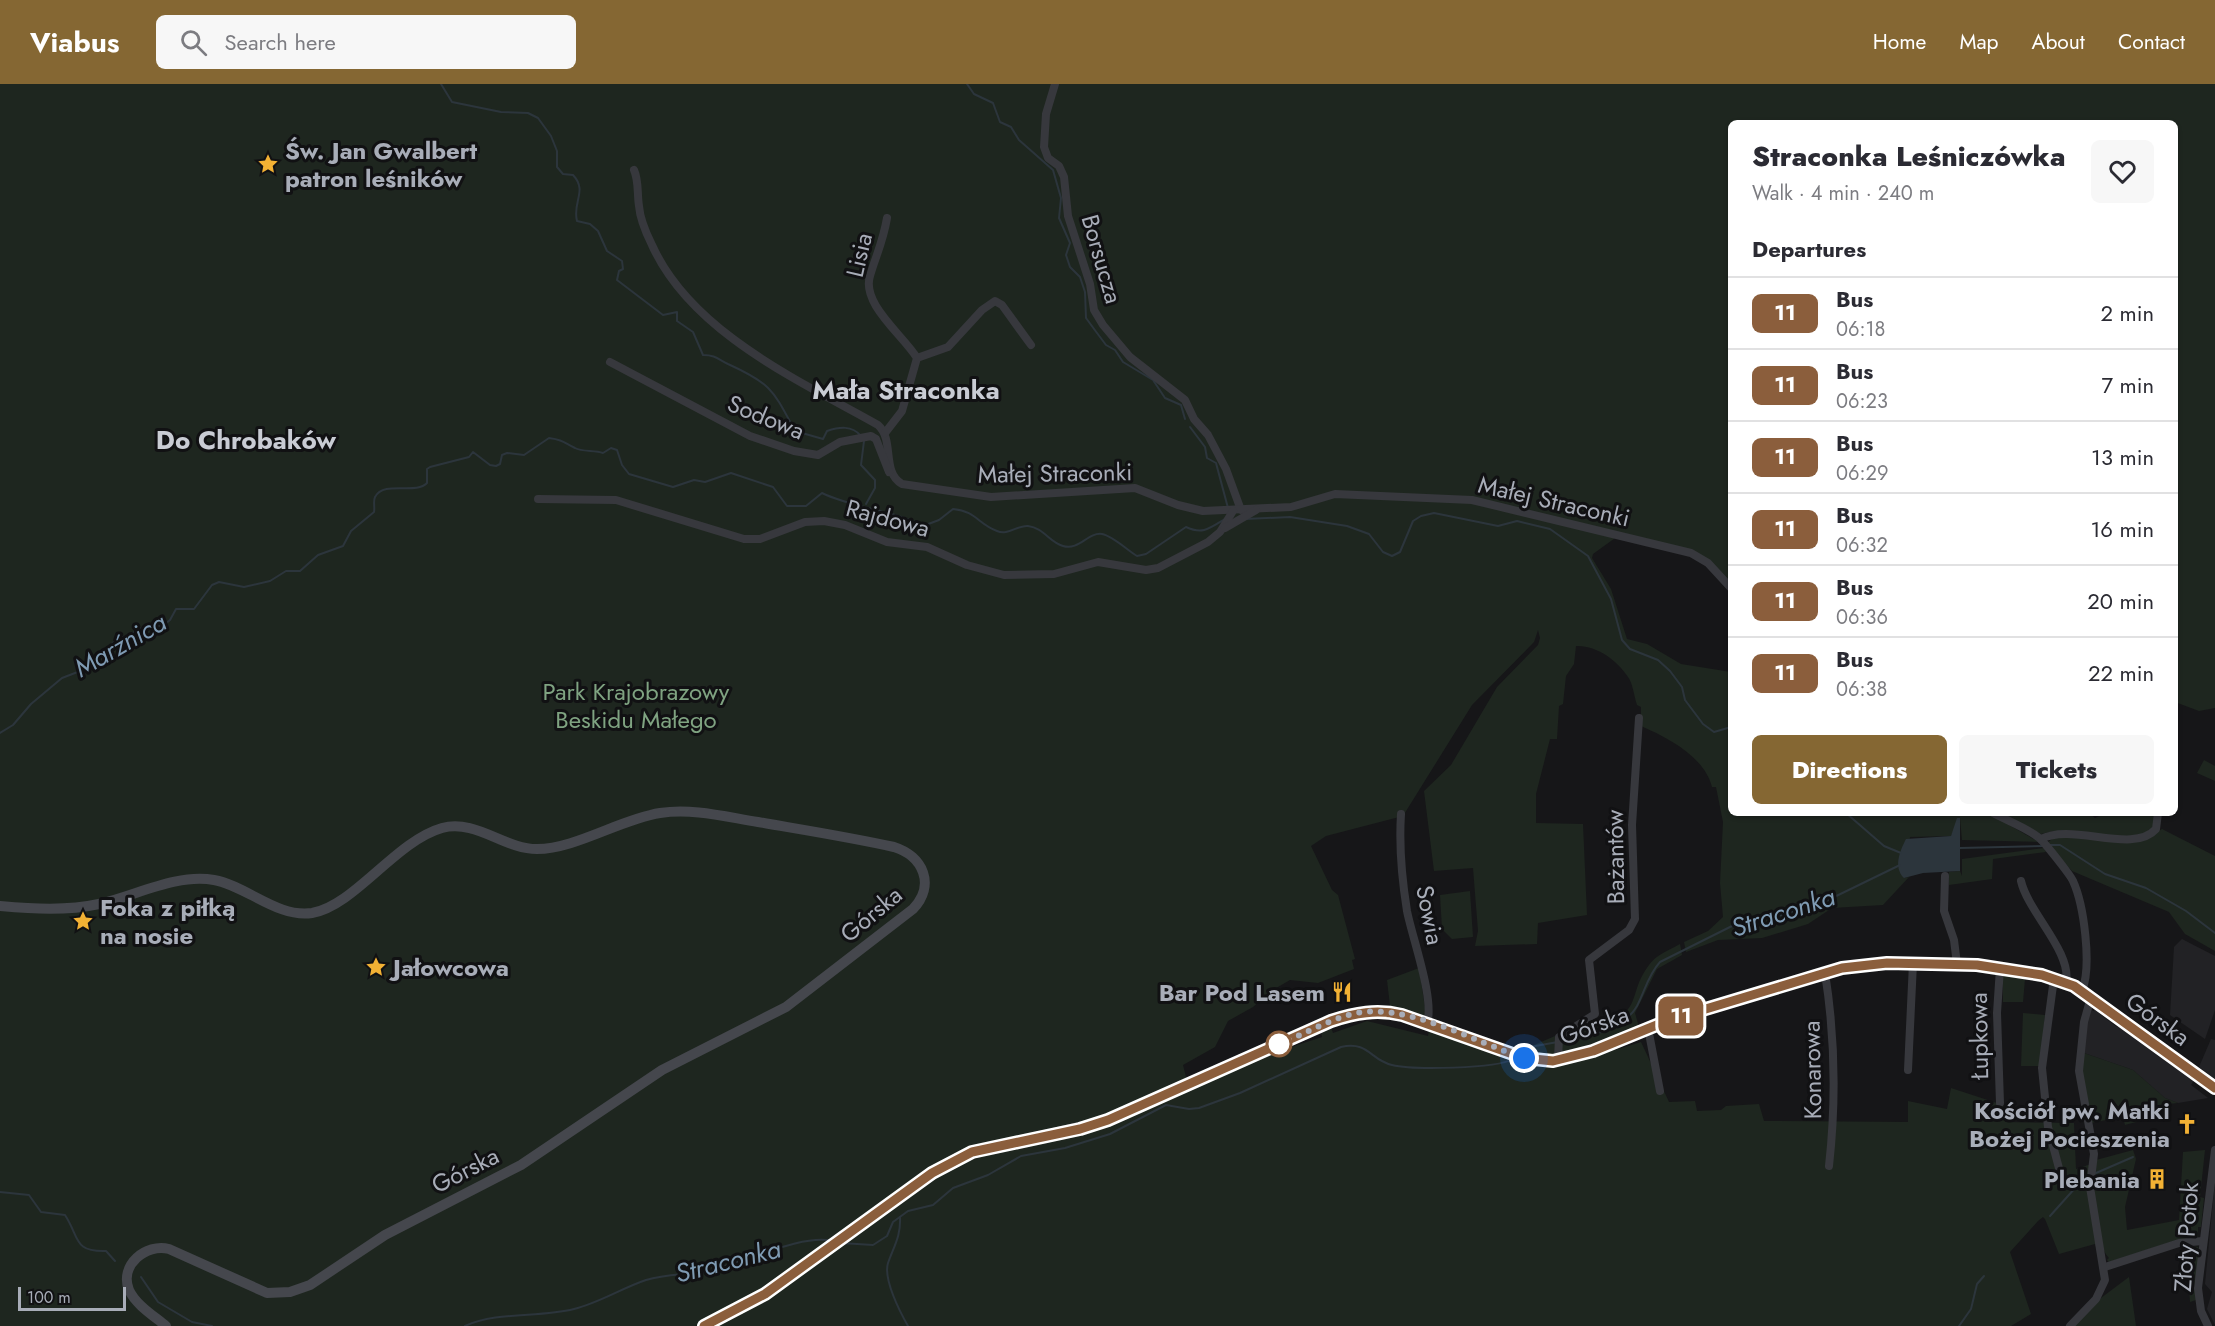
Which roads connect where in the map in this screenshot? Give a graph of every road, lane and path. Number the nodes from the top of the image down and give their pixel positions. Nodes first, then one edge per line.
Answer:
1 (1055, 84) edge
2 (634, 170) dead end
3 (886, 218) dead end
4 (1031, 345) dead end
5 (916, 358) junction
6 (610, 362) dead end
7 (885, 433) junction
8 (892, 475) junction
9 (538, 499) dead end
10 (1257, 509) junction
11 (1235, 512) junction
12 (1222, 529) junction
13 (1728, 585) edge
14 (1639, 718) dead end
15 (1401, 814) dead end
16 (1998, 816) edge
17 (2158, 816) edge
18 (2042, 840) junction
19 (1945, 876) dead end
20 (2021, 881) dead end
21 (0, 906) edge
22 (1913, 963) junction
23 (1957, 964) junction
24 (2000, 968) junction
25 (1825, 973) junction
26 (2054, 978) junction
27 (2066, 982) junction
28 (2087, 994) junction
29 (1427, 1023) junction
30 (1648, 1028) junction
31 (1558, 1060) junction
32 (1908, 1070) dead end
33 (2215, 1088) edge
34 (1660, 1091) dead end
35 (2000, 1103) dead end
36 (2215, 1150) edge
37 (1829, 1166) dead end
38 (2060, 1172) dead end
39 (2203, 1241) junction
40 (2105, 1267) junction
41 (166, 1326) edge
42 (704, 1326) edge
43 (2070, 1326) edge
44 (2208, 1326) edge

1 - 11 street, Borsucza
2 - 7 street
3 - 5 street, Lisia
4 - 5 street
5 - 7 street
6 - 8 street, Sodowa
7 - 8 street
8 - 11 street, Małej Straconki
9 - 12 street, Rajdowa
10 - 11 street, Małej Straconki
10 - 12 street, Rajdowa
10 - 13 street, Małej Straconki
11 - 12 street, Rajdowa
14 - 31 street, Bażantów
15 - 29 street, Sowia
16 - 18 street
17 - 18 street
18 - 28 street
19 - 23 street
20 - 27 street
21 - 41 street, Górska
22 - 23 street, Górska
22 - 25 street, Górska
22 - 32 street
23 - 24 street, Górska
24 - 26 street, Górska
24 - 35 street, Łupkowa
25 - 30 street, Górska
25 - 37 street, Konarowa
26 - 27 street, Górska
26 - 38 street
27 - 28 street, Górska
28 - 33 street, Górska
28 - 40 street
29 - 31 street, Górska
29 - 42 street, Górska
30 - 31 street, Górska
30 - 34 street
36 - 39 street, Złoty Potok
39 - 40 street
39 - 44 street, Złoty Potok
40 - 43 street

